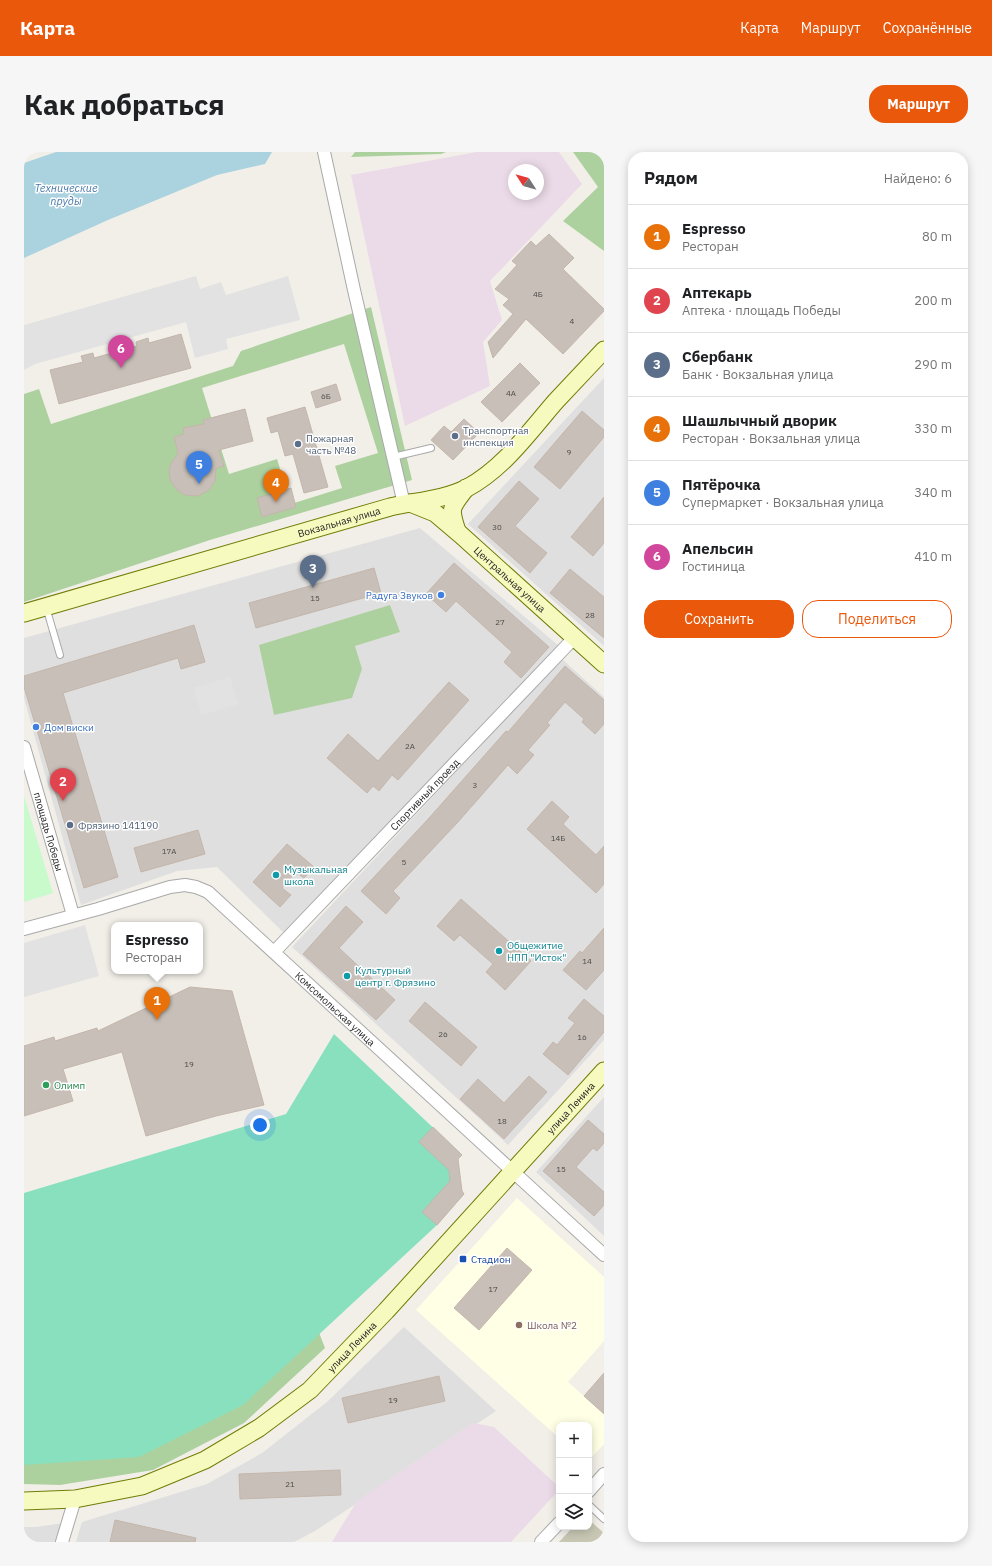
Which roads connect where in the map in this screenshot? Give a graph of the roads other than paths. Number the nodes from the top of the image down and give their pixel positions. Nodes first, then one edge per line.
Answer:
1 (324, 152) edge
2 (604, 350) edge
3 (431, 448) dead end
4 (393, 457) junction
5 (466, 488) junction
6 (407, 503) junction
7 (457, 532) junction
8 (46, 607) junction
9 (24, 613) edge
10 (574, 637) junction
11 (60, 655) dead end
12 (604, 664) edge
13 (24, 747) edge
14 (73, 915) junction
15 (24, 929) edge
16 (274, 952) junction
17 (604, 1071) edge
18 (513, 1171) junction
19 (604, 1255) edge
20 (604, 1474) edge
21 (592, 1487) edge
22 (75, 1499) junction
23 (24, 1501) edge
24 (592, 1508) edge
25 (604, 1519) edge
26 (556, 1526) edge
27 (62, 1542) edge
28 (541, 1542) edge

1 - 4 street
2 - 5 street, Вокзальная улица
3 - 4 lane
4 - 6 street
5 - 6 street, Вокзальная улица
5 - 7 street
6 - 7 street, Центральная улица
6 - 8 street, Вокзальная улица
7 - 10 street, Центральная улица
8 - 9 street, Вокзальная улица
8 - 11 lane
10 - 12 street, Центральная улица
10 - 16 street, Спортивный проезд
13 - 14 street, площадь Победы
14 - 15 street, Комсомольская улица
14 - 16 street, Комсомольская улица
16 - 18 street, Комсомольская улица
17 - 18 street, улица Ленина
18 - 19 street, Комсомольская улица
18 - 22 street, улица Ленина
20 - 21 street
22 - 23 street, улица Ленина
22 - 27 street
24 - 25 lane
26 - 28 street

